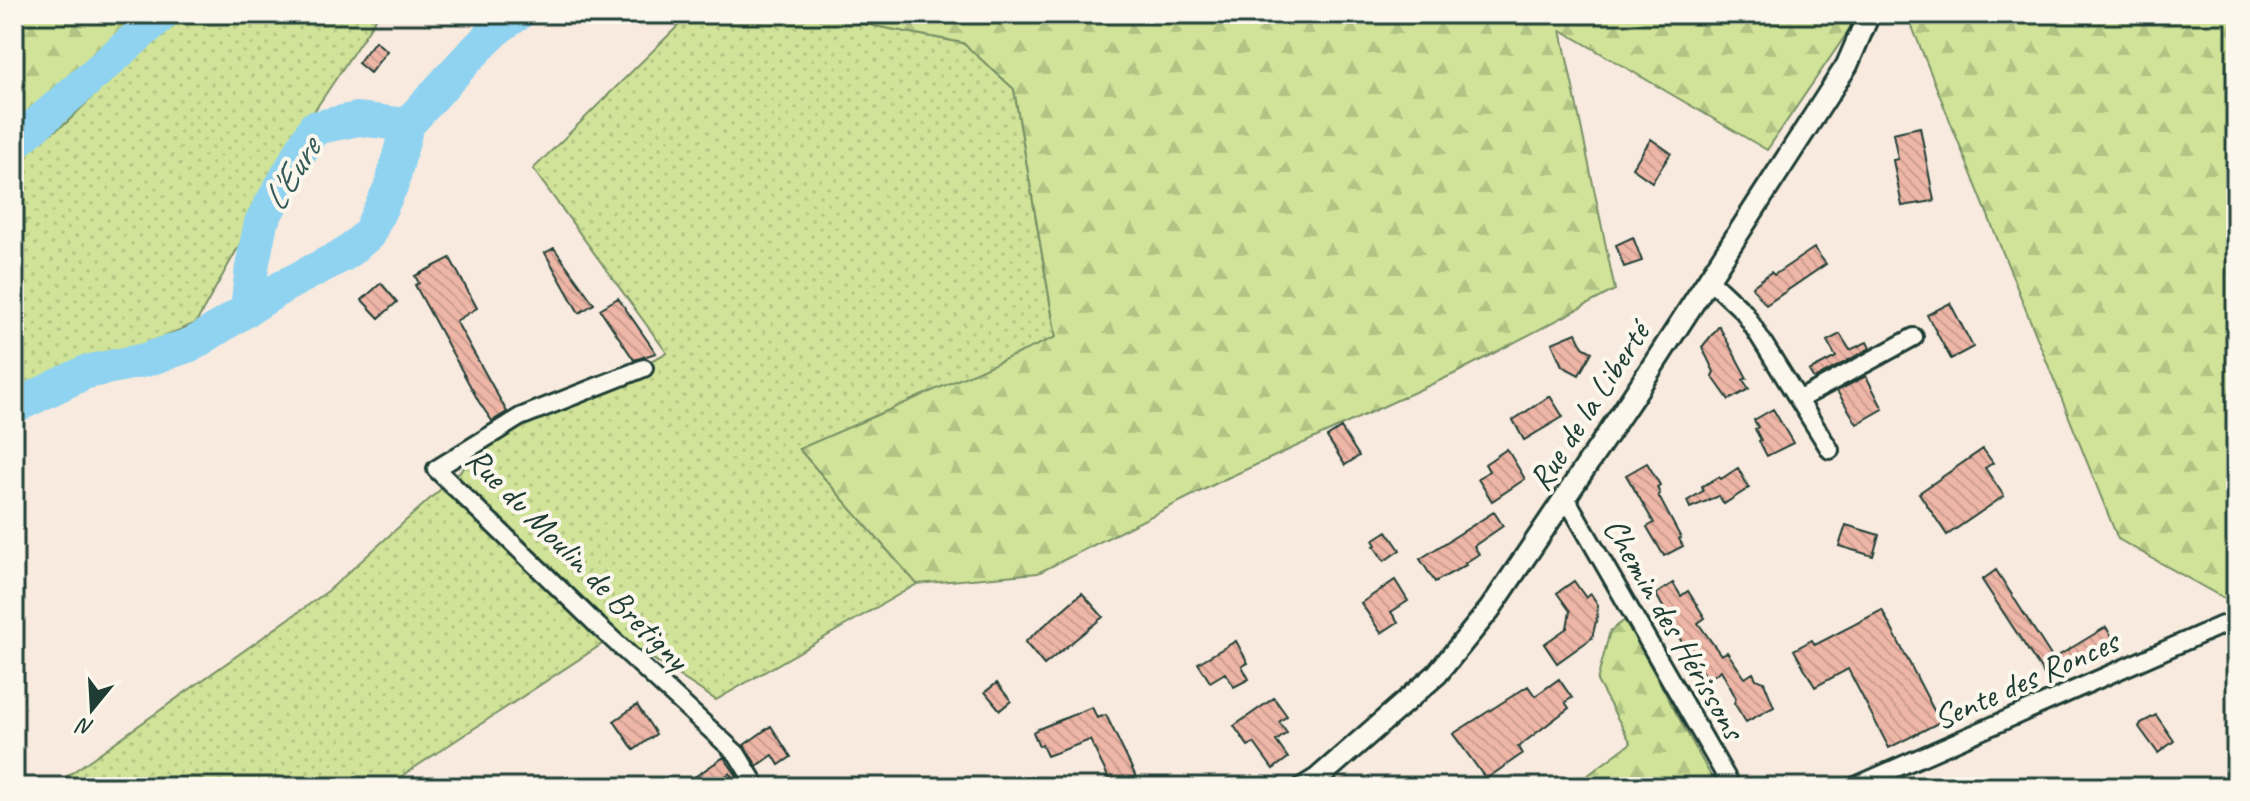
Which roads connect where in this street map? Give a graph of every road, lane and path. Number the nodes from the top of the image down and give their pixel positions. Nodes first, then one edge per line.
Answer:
1 (1869, 14) edge
2 (1709, 279) junction
3 (1914, 337) dead end
4 (644, 368) dead end
5 (1800, 399) junction
6 (1830, 450) dead end
7 (1566, 498) junction
8 (2222, 625) dead end
9 (757, 787) edge
10 (1304, 787) edge
11 (1732, 787) edge
12 (1853, 787) edge

1 - 2 street, Rue de la Liberté
2 - 5 street
2 - 7 street, Rue de la Liberté
3 - 5 street
4 - 9 street, Rue du Moulin de Bretigny
5 - 6 street
7 - 10 street, Rue de la Liberté
7 - 11 street, Chemin des Hérissons
8 - 12 street, Sente des Ronces

